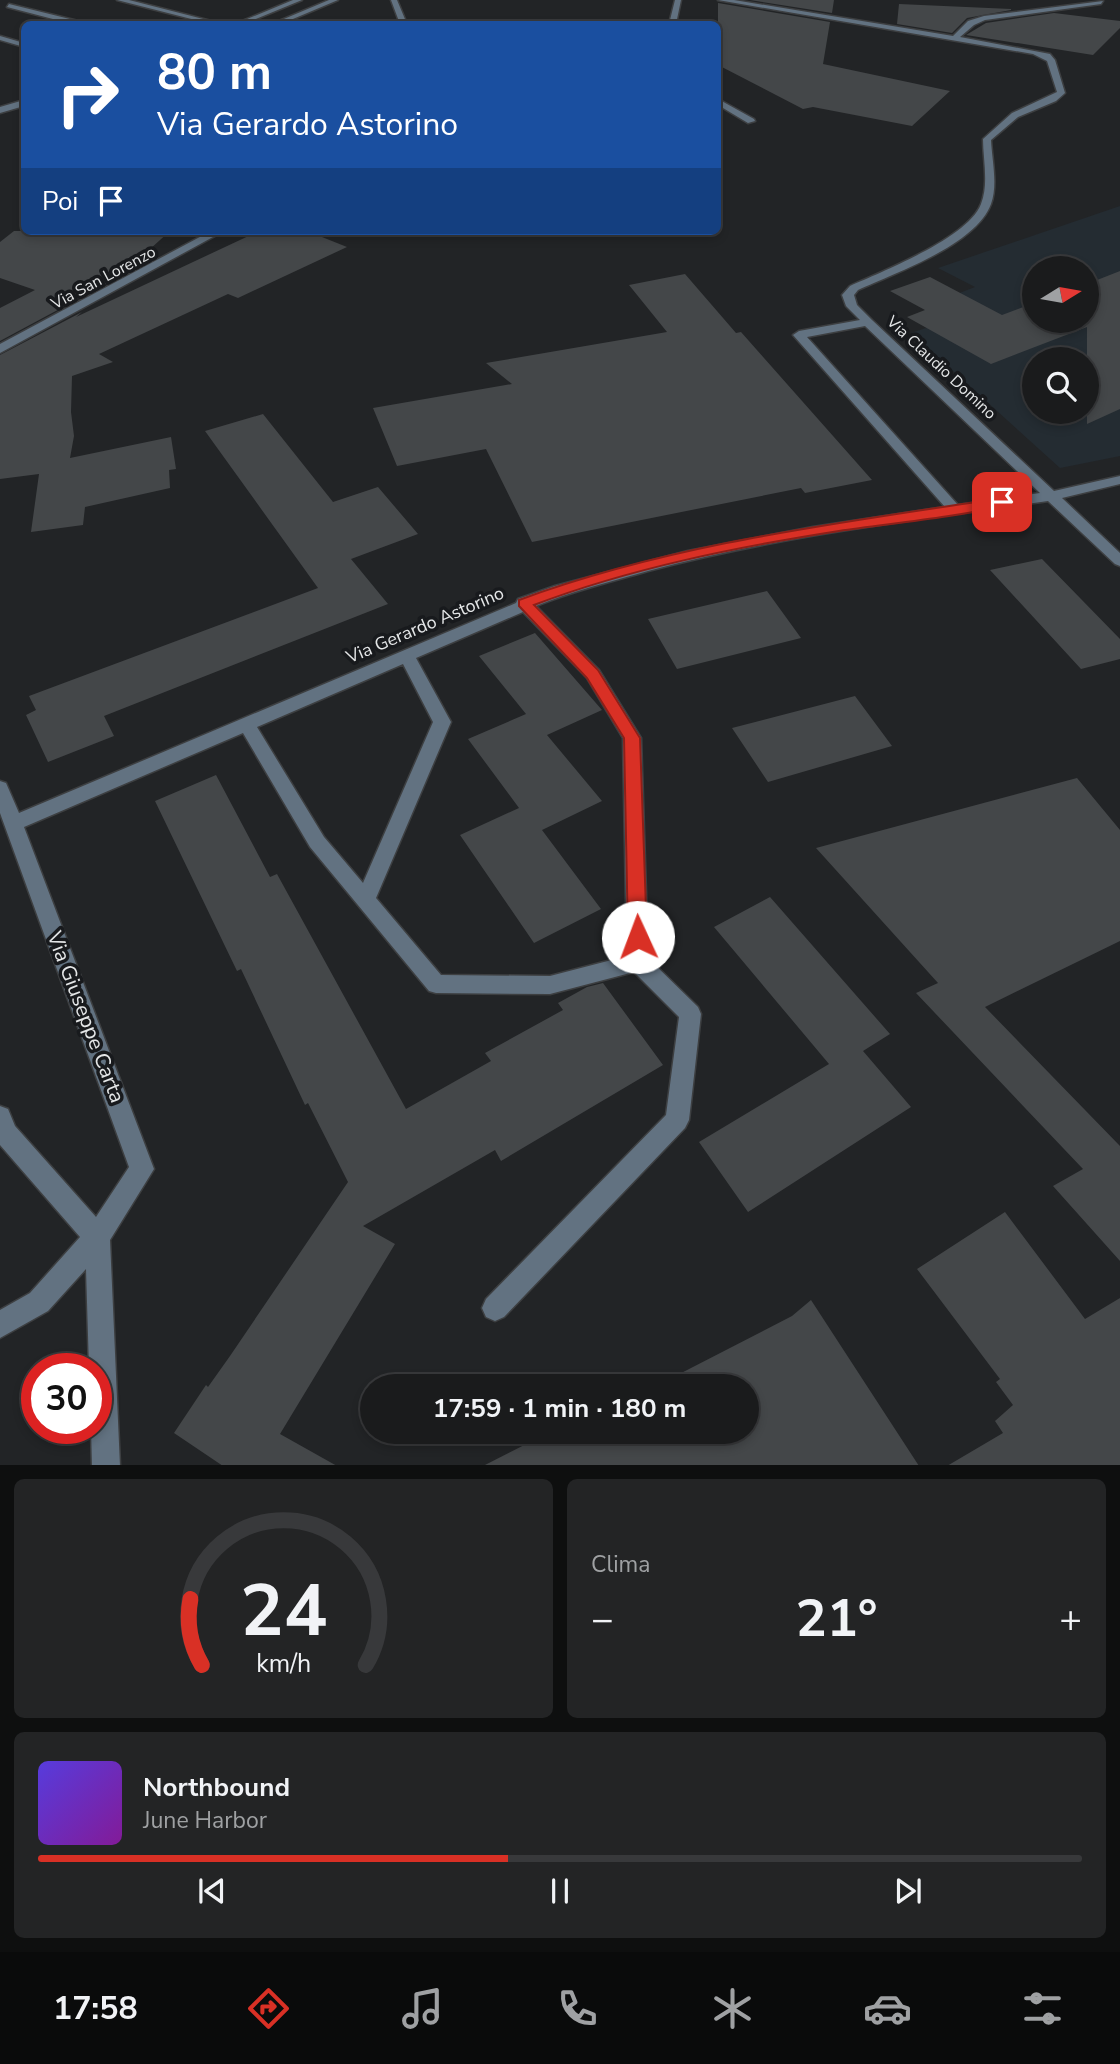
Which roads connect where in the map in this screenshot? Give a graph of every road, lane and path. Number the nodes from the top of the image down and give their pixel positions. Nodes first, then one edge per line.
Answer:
1 (31, 0) edge
2 (120, 0) edge
3 (299, 0) edge
4 (335, 0) edge
5 (394, 0) edge
6 (678, 0) edge
7 (721, 0) edge
8 (1042, 0) edge
9 (1101, 2) junction
10 (1111, 2) dead end
11 (9, 6) junction
12 (0, 9) edge
13 (67, 21) edge
14 (207, 21) edge
15 (246, 21) edge
16 (283, 21) edge
17 (403, 21) edge
18 (673, 21) edge
19 (0, 38) edge
20 (955, 38) junction
21 (21, 44) edge
22 (21, 104) edge
23 (721, 104) edge
24 (0, 110) edge
25 (751, 121) dead end
26 (212, 235) edge
27 (868, 322) junction
28 (0, 349) edge
29 (1120, 480) edge
30 (1051, 496) junction
31 (954, 509) junction
32 (1120, 561) edge
33 (524, 603) junction
34 (406, 654) junction
35 (246, 724) junction
36 (0, 788) edge
37 (13, 824) junction
38 (366, 899) junction
39 (638, 962) junction
40 (0, 1118) edge
41 (97, 1237) junction
42 (495, 1308) dead end
43 (0, 1325) edge
44 (106, 1465) edge

1 - 11 street
2 - 14 street
3 - 15 street
4 - 16 street
5 - 17 street
6 - 18 street
7 - 20 street
8 - 9 street
9 - 10 street
9 - 20 street
11 - 12 street
11 - 13 street
19 - 21 street
20 - 27 street
22 - 24 street
23 - 25 street
26 - 28 street, Via San Lorenzo
27 - 30 street, Via Claudio Domino
27 - 31 street, Via Claudio Domino
29 - 30 street, Via Gerardo Astorino
30 - 31 street, Via Gerardo Astorino
30 - 32 street, Via Claudio Domino
31 - 33 street, Via Gerardo Astorino
33 - 34 street, Via Gerardo Astorino
33 - 39 street
34 - 35 street, Via Gerardo Astorino
34 - 38 street
35 - 37 street, Via Gerardo Astorino
35 - 38 street
36 - 37 street, Via Giuseppe Carta
37 - 41 street, Via Giuseppe Carta
38 - 39 street
39 - 42 street
40 - 41 street
41 - 43 street
41 - 44 street

